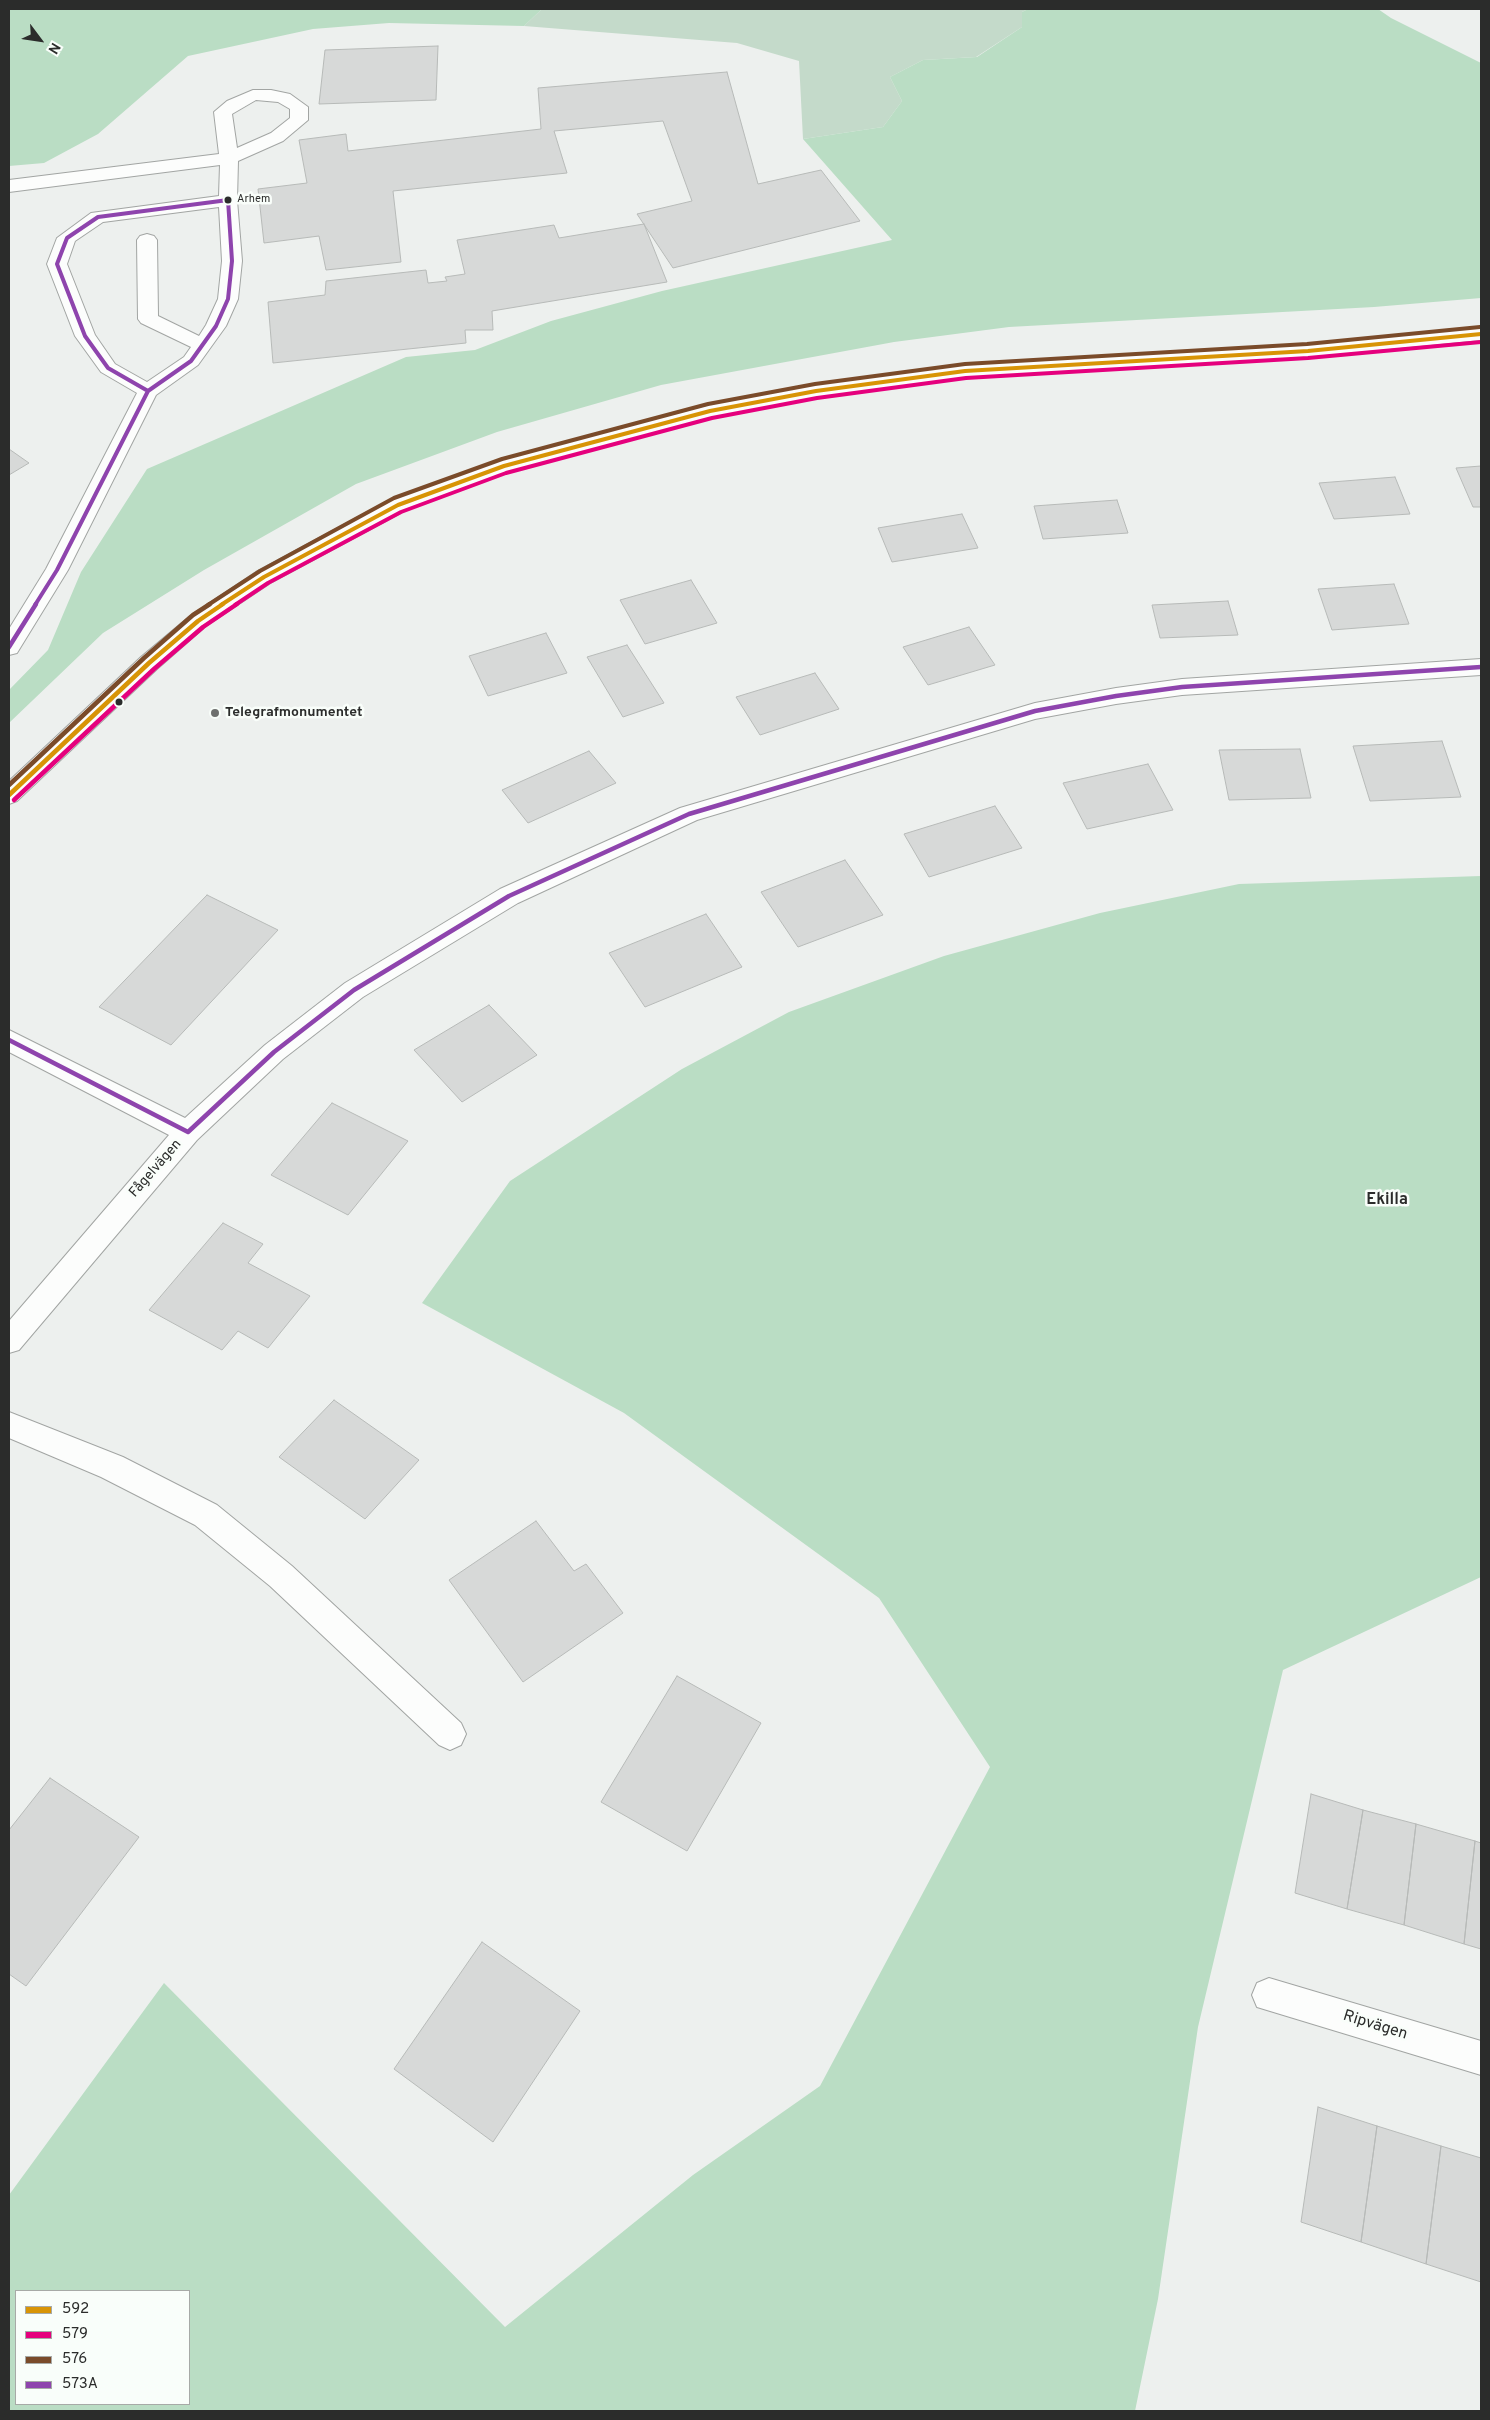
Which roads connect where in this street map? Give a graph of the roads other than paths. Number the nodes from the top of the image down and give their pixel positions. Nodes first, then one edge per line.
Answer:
1 (9, 186) edge
2 (228, 200) junction
3 (147, 240) dead end
4 (1481, 334) edge
5 (202, 345) junction
6 (148, 391) junction
7 (9, 646) edge
8 (1481, 668) edge
9 (9, 796) edge
10 (9, 1040) edge
11 (188, 1132) junction
12 (9, 1341) edge
13 (9, 1426) edge
14 (450, 1734) dead end
15 (1269, 1995) dead end
16 (1481, 2058) edge

1 - 2 street
2 - 5 street
2 - 6 street
3 - 5 street
4 - 9 street
5 - 6 street
6 - 7 street
8 - 11 street, Fågelvägen
10 - 11 street
11 - 12 street, Fågelvägen
13 - 14 street
15 - 16 street, Ripvägen

